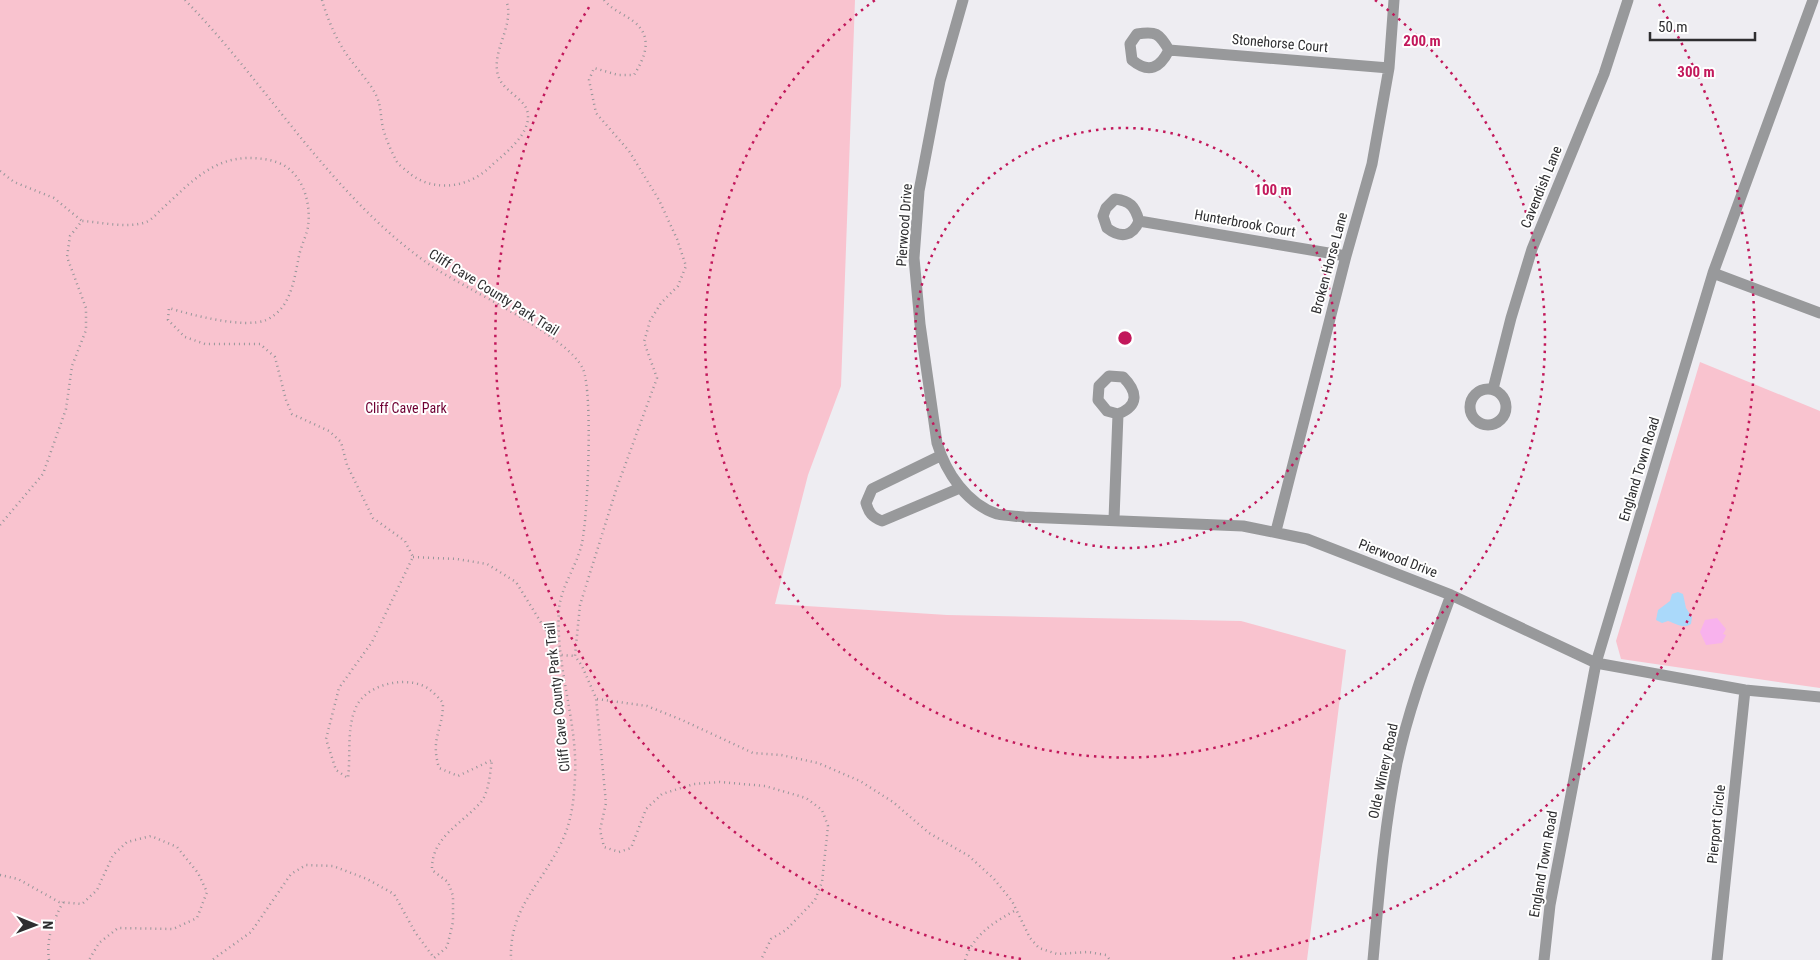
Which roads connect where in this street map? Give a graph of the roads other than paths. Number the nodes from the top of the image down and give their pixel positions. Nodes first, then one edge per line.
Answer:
1 (963, 0) edge
2 (1394, 0) edge
3 (1628, 0) edge
4 (1813, 0) edge
5 (1169, 50) dead end
6 (1389, 68) junction
7 (1139, 220) dead end
8 (1346, 256) junction
9 (1713, 273) junction
10 (1820, 312) edge
11 (1493, 389) dead end
12 (1118, 414) dead end
13 (940, 456) junction
14 (960, 488) junction
15 (1114, 519) junction
16 (1276, 531) junction
17 (1451, 595) junction
18 (1596, 663) junction
19 (1745, 690) junction
20 (1820, 697) edge
21 (1373, 960) edge
22 (1544, 960) edge
23 (1717, 960) edge

1 - 13 street, Pierwood Drive
2 - 6 street, Broken Horse Lane
3 - 11 street, Cavendish Lane
4 - 9 street, England Town Road
5 - 6 street, Stonehorse Court
6 - 8 street, Broken Horse Lane
7 - 8 street, Hunterbrook Court
8 - 16 street, Broken Horse Lane
9 - 10 street
9 - 18 street, England Town Road
12 - 15 street
13 - 14 street, Pierwood Drive
13 - 14 street
14 - 15 street, Pierwood Drive
15 - 16 street, Pierwood Drive
16 - 17 street, Pierwood Drive
17 - 18 street, Pierwood Drive
17 - 21 street, Olde Winery Road
18 - 19 street, Pierwood Drive
18 - 22 street, England Town Road
19 - 20 street, Pierwood Drive
19 - 23 street, Pierport Circle

